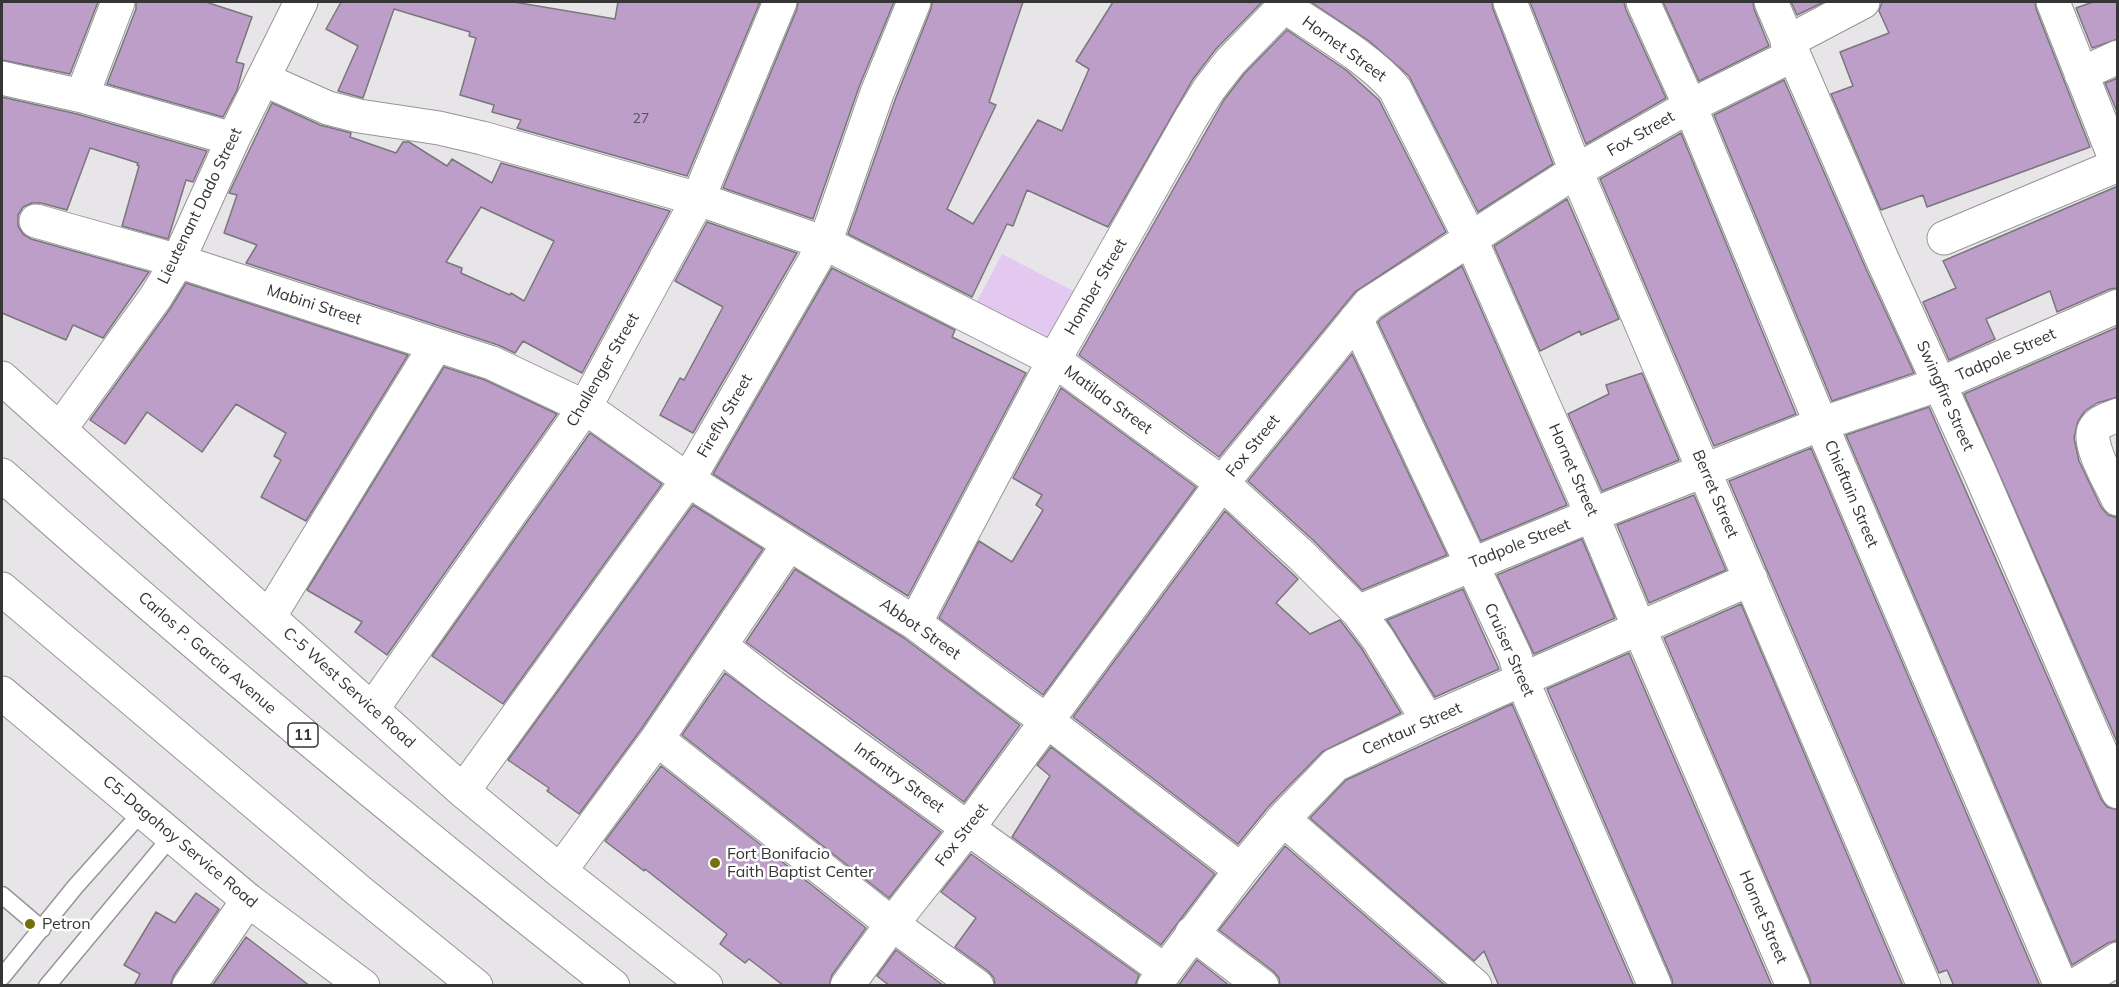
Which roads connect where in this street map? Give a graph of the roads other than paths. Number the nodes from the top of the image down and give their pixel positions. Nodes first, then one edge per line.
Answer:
1 (118, 2) edge
2 (301, 2) edge
3 (780, 2) edge
4 (914, 2) edge
5 (1510, 2) edge
6 (1643, 2) edge
7 (1771, 2) edge
8 (1863, 2) edge
9 (2053, 2) edge
10 (1286, 4) edge
11 (1790, 49) junction
12 (2118, 57) edge
13 (2081, 74) junction
14 (2, 78) edge
15 (263, 79) junction
16 (82, 96) junction
17 (1689, 106) junction
18 (233, 138) junction
19 (2118, 166) edge
20 (1576, 171) junction
21 (698, 199) junction
22 (36, 221) dead end
23 (1944, 238) dead end
24 (1471, 240) junction
25 (825, 243) junction
26 (178, 261) junction
27 (2118, 306) edge
28 (1356, 319) junction
29 (436, 345) junction
30 (1054, 360) junction
31 (2, 378) edge
32 (1940, 384) junction
33 (585, 407) junction
34 (2118, 416) edge
35 (1821, 424) junction
36 (60, 429) junction
37 (1705, 471) junction
38 (2, 475) edge
39 (688, 480) junction
40 (1222, 483) junction
41 (2118, 500) edge
42 (1592, 514) junction
43 (789, 544) junction
44 (1470, 565) junction
45 (1751, 579) junction
46 (2, 589) edge
47 (1358, 612) junction
48 (269, 617) junction
49 (915, 623) junction
50 (1639, 628) junction
51 (721, 646) junction
52 (1522, 680) junction
53 (2, 693) edge
54 (373, 708) junction
55 (1047, 721) junction
56 (1428, 721) junction
57 (657, 739) junction
58 (463, 791) junction
59 (2118, 792) edge
60 (142, 812) junction
61 (1283, 819) junction
62 (968, 828) junction
63 (171, 837) junction
64 (1241, 870) junction
65 (560, 871) junction
66 (2, 895) edge
67 (248, 900) junction
68 (892, 924) junction
69 (42, 929) junction
70 (1192, 933) junction
71 (2118, 959) edge
72 (2, 977) edge
73 (1160, 978) edge
74 (47, 986) edge
75 (189, 986) edge
76 (363, 986) edge
77 (476, 986) edge
78 (613, 986) edge
79 (706, 986) edge
80 (847, 986) edge
81 (977, 986) edge
82 (1262, 986) edge
83 (1475, 986) edge
84 (1655, 986) edge
85 (1792, 986) edge
86 (1924, 986) edge
87 (2061, 986) edge
88 (2074, 986) edge

1 - 16 street
2 - 15 street, Lieutenant Dado Street
3 - 21 street, Challenger Street
4 - 25 street, Firefly Street
5 - 20 street, Berret Street
6 - 17 street, Chieftain Street
7 - 11 street, Swingfire Street
8 - 11 street, Fox Street
9 - 13 street
10 - 24 street, Hornet Street
10 - 30 street, Homber Street
11 - 17 street, Fox Street
11 - 32 street, Swingfire Street
12 - 13 street
13 - 19 street
14 - 16 street
15 - 18 street, Lieutenant Dado Street
15 - 21 street, Matilda Street
16 - 18 street
17 - 20 street, Fox Street
17 - 35 street, Chieftain Street
18 - 26 street, Lieutenant Dado Street
19 - 23 street
20 - 24 street, Fox Street
20 - 37 street, Berret Street
21 - 25 street, Matilda Street
21 - 33 street, Challenger Street
22 - 26 street, Mabini Street
24 - 28 street, Fox Street
24 - 42 street, Hornet Street
25 - 30 street, Matilda Street
25 - 39 street, Firefly Street
26 - 29 street, Mabini Street
26 - 36 street, Lieutenant Dado Street
27 - 32 street, Tadpole Street
28 - 40 street, Fox Street
28 - 44 street, Cruiser Street
29 - 33 street, Mabini Street
29 - 48 street
30 - 40 street, Matilda Street
30 - 49 street, Homber Street
31 - 36 street, C-5 West Service Road
32 - 35 street, Tadpole Street
32 - 59 street, Swingfire Street
33 - 39 street, Abbot Street
33 - 54 street, Challenger Street
34 - 41 street
35 - 37 street, Tadpole Street
35 - 87 street, Chieftain Street
36 - 48 street, C-5 West Service Road
37 - 42 street, Tadpole Street
37 - 45 street, Berret Street
38 - 78 street, Carlos P. Garcia Avenue / 11
39 - 43 street, Abbot Street
39 - 58 street, Firefly Street
40 - 47 street, Matilda Street
40 - 55 street, Fox Street
42 - 44 street, Tadpole Street
42 - 50 street, Hornet Street
43 - 49 street, Abbot Street
43 - 51 street
44 - 47 street, Tadpole Street
44 - 52 street, Cruiser Street
45 - 50 street, Centaur Street
45 - 86 street, Berret Street
46 - 77 street
47 - 56 street, Matilda Street
48 - 54 street, C-5 West Service Road
49 - 55 street, Abbot Street
50 - 52 street, Centaur Street
50 - 85 street, Hornet Street
51 - 57 street
51 - 62 street, Infantry Street
52 - 56 street, Centaur Street
52 - 84 street, Cruiser Street
53 - 60 street, C5-Dagohoy Service Road
54 - 58 street, C-5 West Service Road
55 - 62 street, Fox Street
55 - 64 street, Abbot Street
56 - 61 street, Centaur Street
57 - 65 street
57 - 68 street
58 - 65 street, C-5 West Service Road
60 - 63 street, C5-Dagohoy Service Road
60 - 69 lane
61 - 64 street, Centaur Street
61 - 83 street
62 - 68 street, Fox Street
62 - 73 street, Infantry Street
63 - 67 street, C5-Dagohoy Service Road
63 - 74 lane
64 - 70 street, Centaur Street
65 - 79 street, C-5 West Service Road
66 - 69 lane
67 - 75 street
67 - 76 street, C5-Dagohoy Service Road
68 - 80 street, Fox Street
68 - 81 street
69 - 72 lane
70 - 73 street, Centaur Street
70 - 82 street
71 - 88 street

